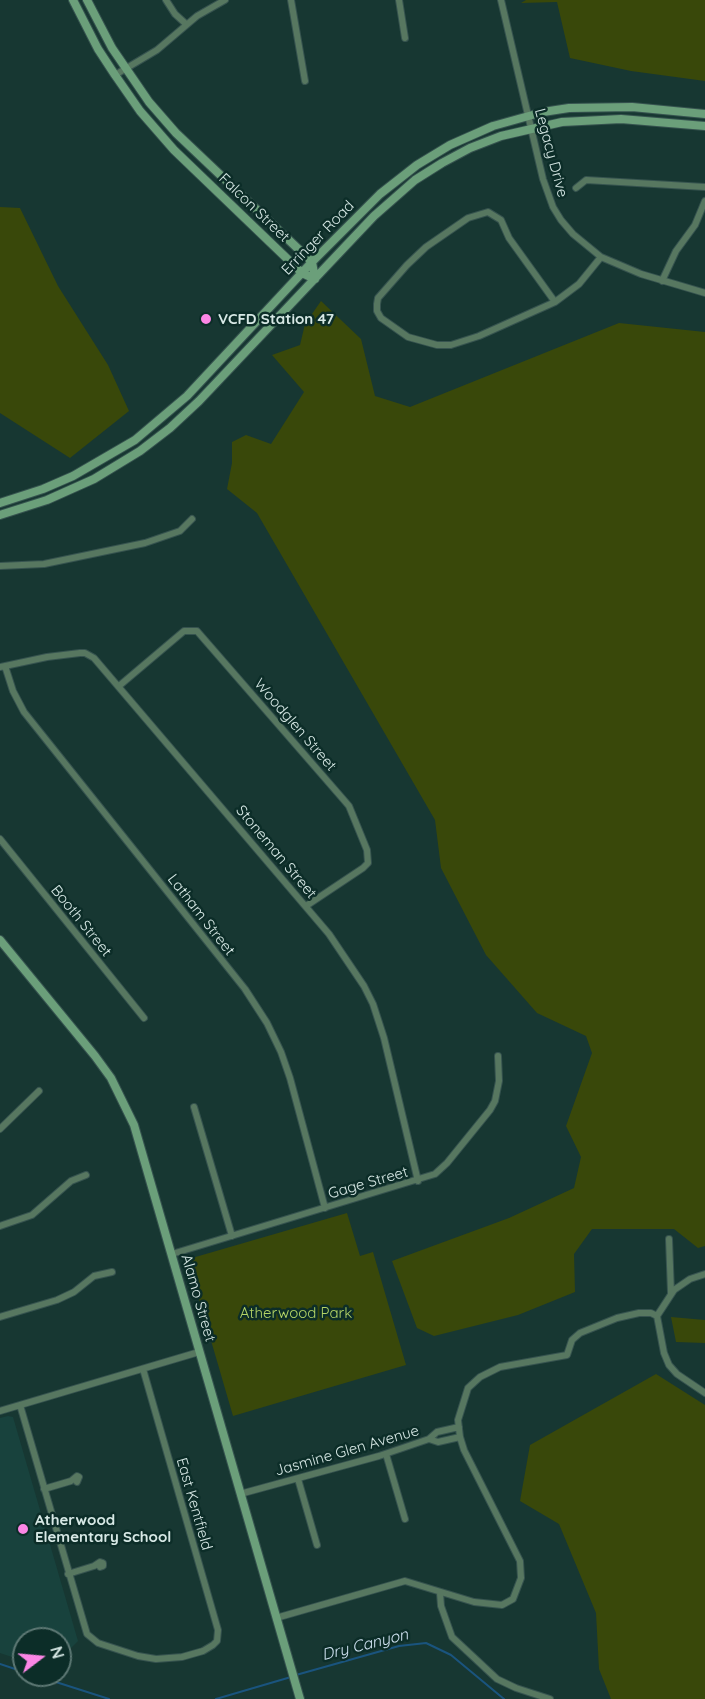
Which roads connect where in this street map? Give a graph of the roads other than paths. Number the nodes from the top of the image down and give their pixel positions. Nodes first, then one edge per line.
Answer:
1 (73, 0) edge
2 (87, 0) edge
3 (166, 0) edge
4 (225, 0) edge
5 (291, 0) edge
6 (399, 0) edge
7 (501, 0) edge
8 (186, 24) junction
9 (405, 38) dead end
10 (126, 69) junction
11 (115, 75) junction
12 (305, 81) dead end
13 (705, 114) edge
14 (528, 116) junction
15 (705, 126) edge
16 (531, 128) junction
17 (705, 187) edge
18 (576, 188) dead end
19 (705, 201) edge
20 (601, 257) junction
21 (312, 262) junction
22 (302, 273) junction
23 (315, 279) junction
24 (662, 281) junction
25 (705, 293) edge
26 (555, 302) junction
27 (0, 503) edge
28 (0, 515) edge
29 (192, 519) dead end
30 (0, 566) edge
31 (3, 667) edge
32 (119, 686) junction
33 (0, 839) edge
34 (306, 906) junction
35 (0, 940) edge
36 (144, 1018) dead end
37 (498, 1056) dead end
38 (39, 1091) dead end
39 (194, 1107) dead end
40 (0, 1129) edge
41 (86, 1175) dead end
42 (418, 1181) junction
43 (325, 1208) junction
44 (0, 1226) edge
45 (232, 1236) junction
46 (669, 1239) dead end
47 (172, 1254) junction
48 (112, 1272) dead end
49 (705, 1274) edge
50 (671, 1293) junction
51 (657, 1316) junction
52 (0, 1317) edge
53 (199, 1352) junction
54 (143, 1369) junction
55 (705, 1393) edge
56 (20, 1405) junction
57 (0, 1411) edge
58 (459, 1427) junction
59 (460, 1437) junction
60 (429, 1439) junction
61 (386, 1454) junction
62 (298, 1479) junction
63 (77, 1482) dead end
64 (44, 1489) junction
65 (240, 1494) junction
66 (405, 1519) dead end
67 (317, 1545) dead end
68 (100, 1567) dead end
69 (68, 1574) junction
70 (440, 1593) junction
71 (276, 1618) junction
72 (300, 1699) edge
73 (550, 1699) edge

1 - 11 main road, Falcon Street
2 - 10 main road, Falcon Street
3 - 8 street
4 - 8 street
5 - 12 street
6 - 9 street
7 - 14 street, Legacy Drive
8 - 10 street
10 - 11 street
10 - 21 main road, Falcon Street
11 - 22 main road, Falcon Street
13 - 14 main road, Erringer Road
14 - 16 street, Legacy Drive
14 - 21 main road, Erringer Road
15 - 16 main road, Erringer Road
16 - 20 street, Legacy Drive
16 - 23 main road, Erringer Road
17 - 18 street
19 - 24 street
20 - 24 street, Legacy Drive
20 - 26 street
21 - 22 main road, Erringer Road
21 - 23 main road
22 - 23 main road, Falcon Street
22 - 27 main road, Erringer Road
23 - 28 main road, Erringer Road
24 - 25 street, Legacy Drive
26 - 26 street
29 - 30 street
31 - 32 street, Stoneman Street
31 - 43 street, Latham Street
32 - 34 street, Stoneman Street
32 - 34 street, Woodglen Street
33 - 36 street, Booth Street
34 - 42 street, Stoneman Street
35 - 47 main road, Alamo Street
37 - 42 street, Gage Street
38 - 40 street
39 - 45 street
41 - 44 street
42 - 43 street, Gage Street
43 - 45 street, Gage Street
45 - 47 street, Gage Street
46 - 50 street
47 - 53 main road, Alamo Street
48 - 52 street
49 - 50 street
50 - 51 street
51 - 55 street
51 - 58 street
53 - 54 street
53 - 65 main road, Alamo Street
54 - 56 street
54 - 69 street, East Kentfield
56 - 57 street
56 - 64 street
58 - 59 street
58 - 60 street
59 - 60 street, Jasmine Glen Avenue
59 - 70 street
60 - 61 street, Jasmine Glen Avenue
61 - 62 street, Jasmine Glen Avenue
61 - 66 street
62 - 65 street, Jasmine Glen Avenue
62 - 67 street
63 - 64 street
64 - 69 street
65 - 71 main road, Alamo Street
68 - 69 street
70 - 71 street
70 - 73 street
71 - 72 main road, Alamo Street

